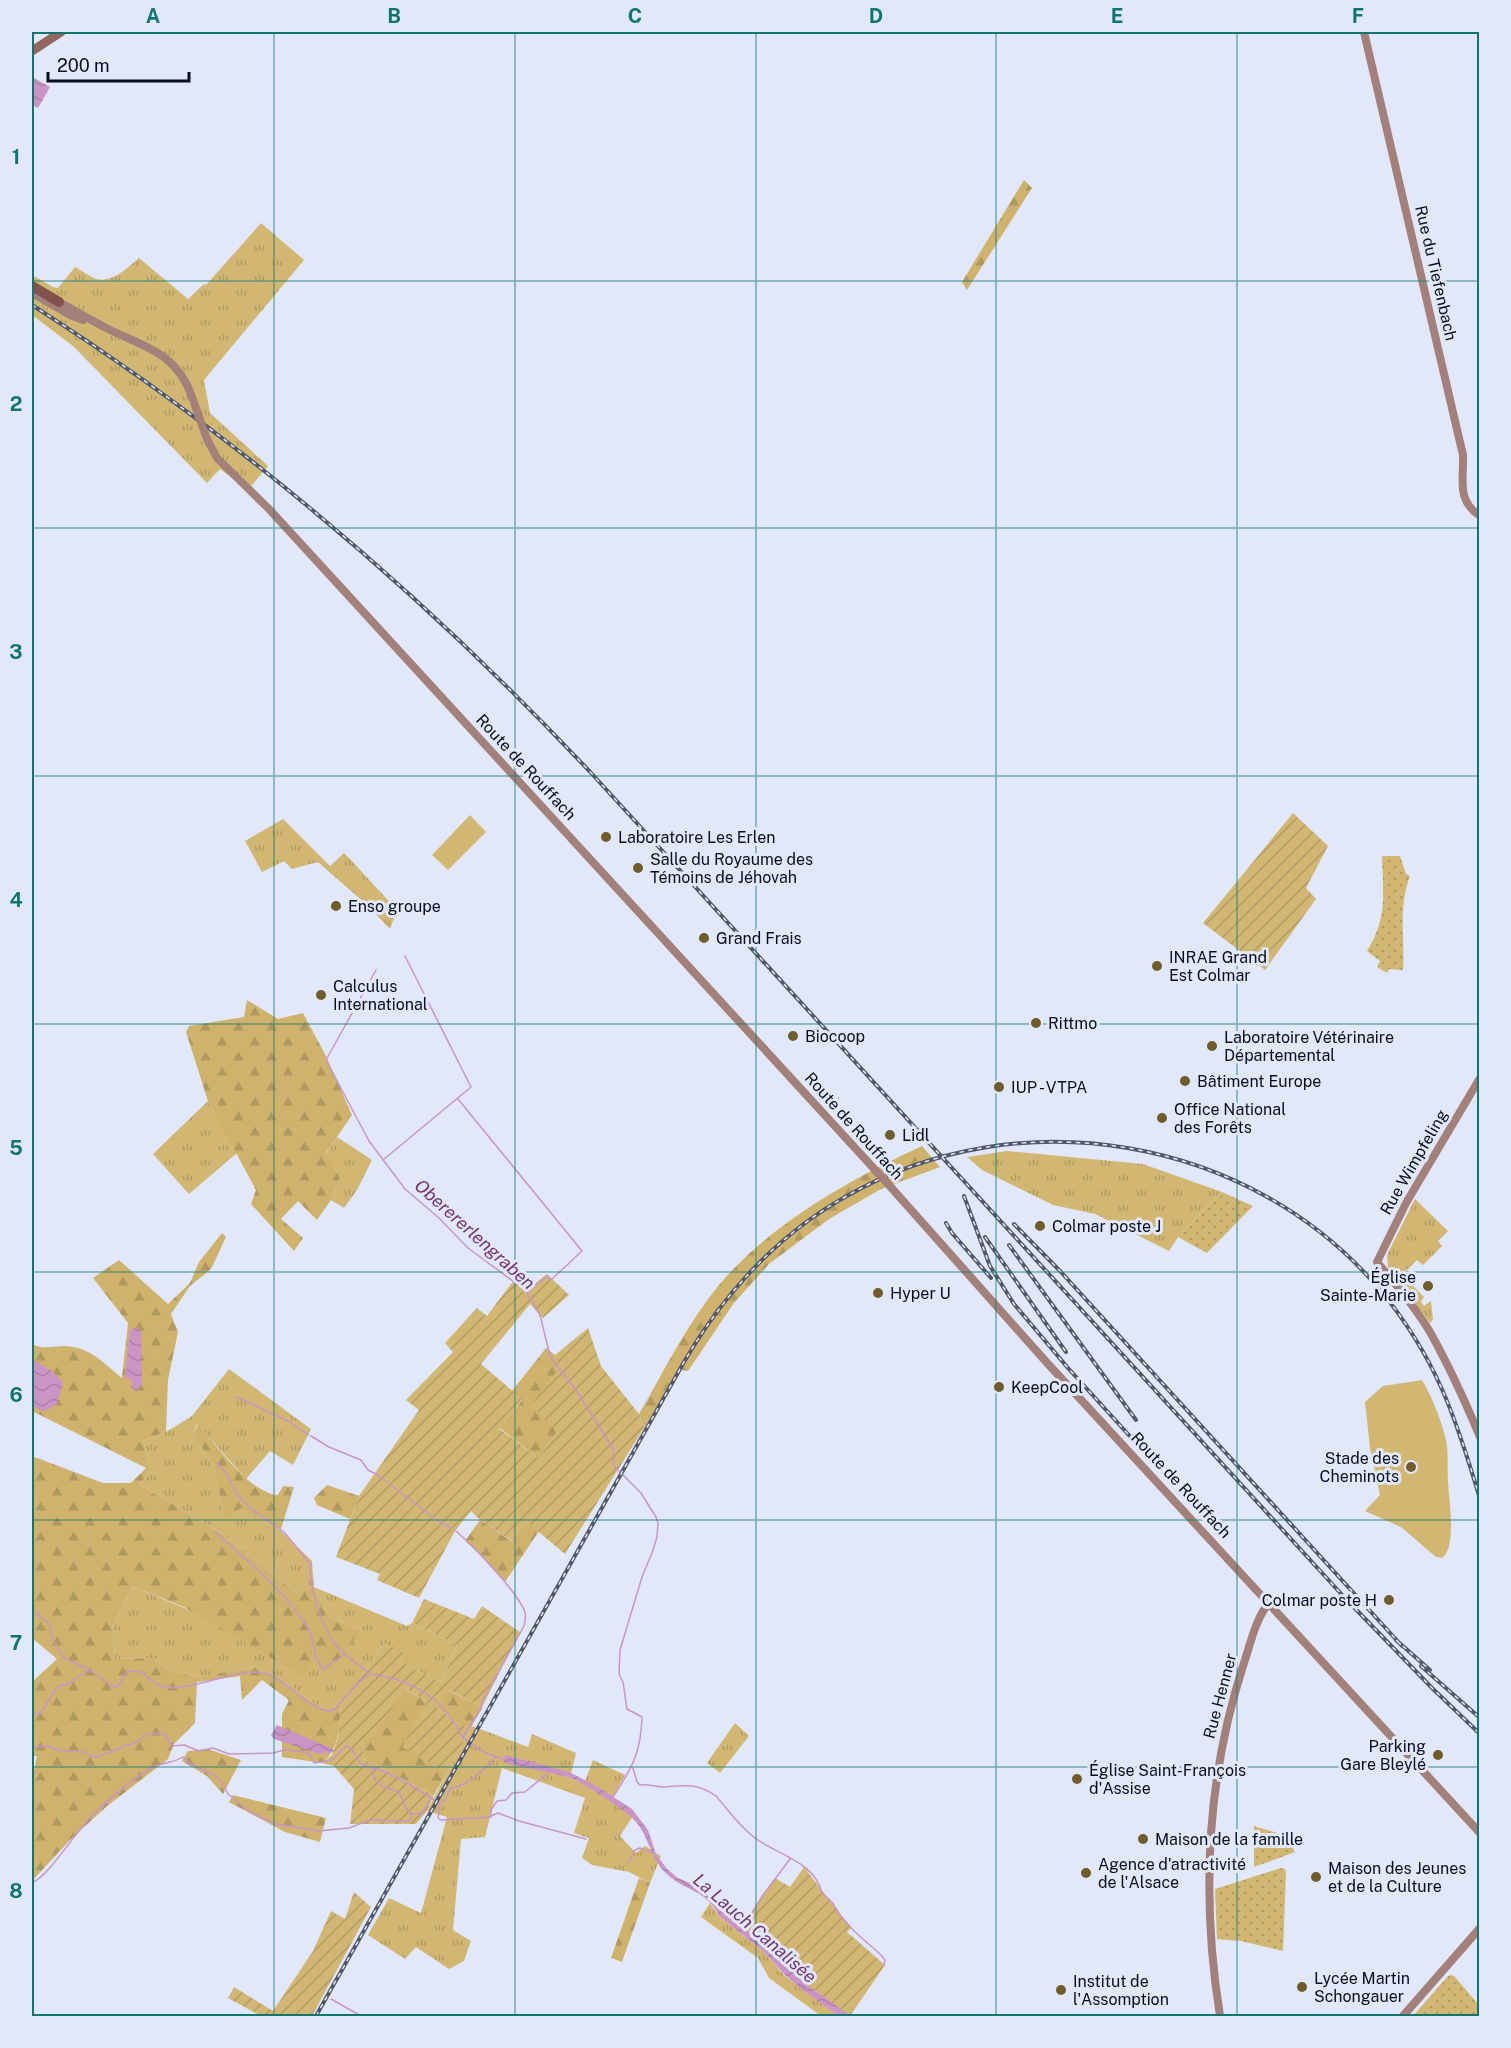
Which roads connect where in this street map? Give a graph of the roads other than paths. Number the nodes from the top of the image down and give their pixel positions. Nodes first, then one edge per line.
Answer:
1 (61, 32) edge
2 (1364, 32) edge
3 (32, 51) edge
4 (32, 286) edge
5 (32, 293) edge
6 (57, 304) junction
7 (1479, 516) edge
8 (1479, 1078) edge
9 (1479, 1437) edge
10 (1269, 1603) junction
11 (1479, 1833) edge
12 (1479, 1928) edge
13 (1220, 2016) edge
14 (1403, 2016) edge

1 - 3 main road
2 - 7 main road, Rue du Tiefenbach
4 - 6 highway
5 - 6 main road
6 - 10 main road, Route de Rouffach, bridge
8 - 9 main road, Rue Wimpfeling
10 - 11 main road, Route de Rouffach
10 - 13 main road, Rue Henner
12 - 14 main road

